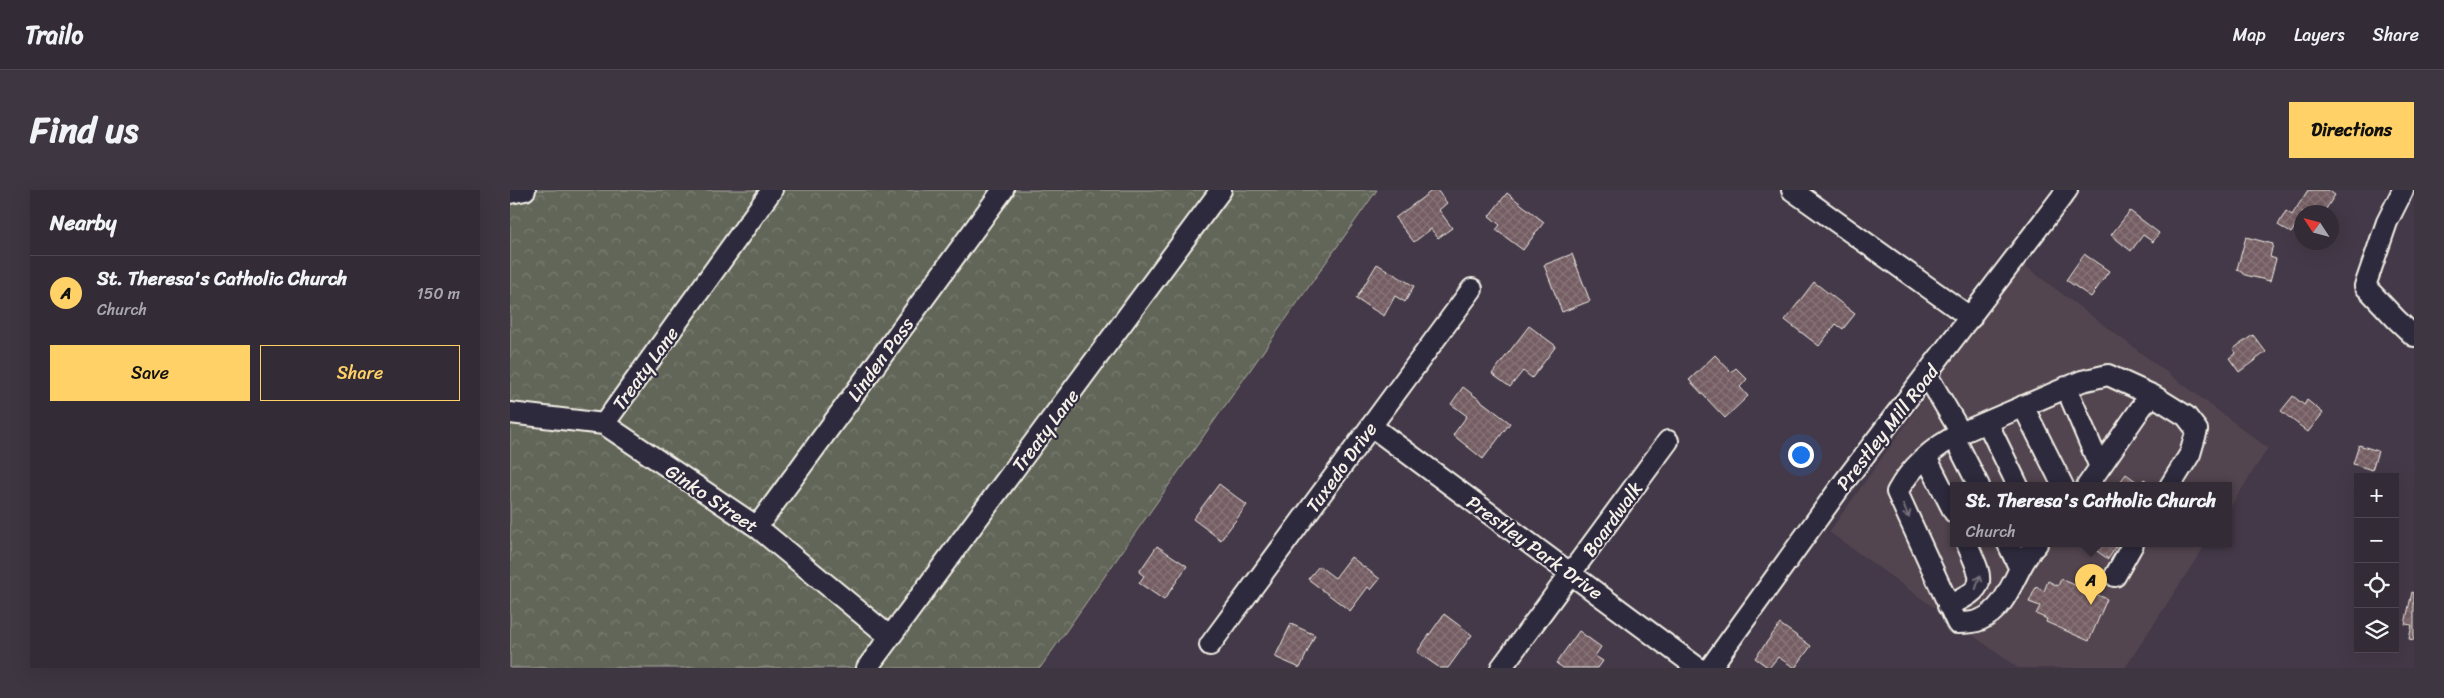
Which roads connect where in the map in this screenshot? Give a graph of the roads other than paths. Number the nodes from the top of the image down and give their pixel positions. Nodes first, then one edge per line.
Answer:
1 (525, 190) edge
2 (772, 190) edge
3 (1003, 190) edge
4 (1221, 190) edge
5 (1792, 190) edge
6 (2067, 190) edge
7 (2403, 190) edge
8 (510, 193) edge
9 (1472, 290) dead end
10 (1971, 318) junction
11 (2414, 336) edge
12 (1927, 375) junction
13 (2066, 387) junction
14 (2154, 396) junction
15 (2023, 406) junction
16 (510, 413) edge
17 (1987, 422) junction
18 (604, 424) junction
19 (1371, 426) junction
20 (1958, 435) junction
21 (1668, 441) dead end
22 (1926, 457) junction
23 (2100, 467) junction
24 (1977, 482) edge
25 (2016, 482) edge
26 (2061, 482) edge
27 (2090, 482) edge
28 (2172, 482) edge
29 (1950, 504) edge
30 (757, 528) junction
31 (1969, 547) edge
32 (2009, 547) edge
33 (2034, 547) edge
34 (2131, 547) edge
35 (2020, 569) junction
36 (1571, 574) junction
37 (2115, 576) dead end
38 (1948, 606) junction
39 (890, 637) junction
40 (1210, 645) dead end
41 (867, 668) edge
42 (1501, 668) edge
43 (1698, 668) edge
44 (1710, 668) edge

1 - 8 street
2 - 18 street, Treaty Lane
3 - 30 street, Linden Pass
4 - 39 street, Treaty Lane
5 - 10 street
6 - 10 street, Prestley Mill Road
7 - 11 street
9 - 19 street, Tuxedo Drive
10 - 12 street, Prestley Mill Road
12 - 20 street
12 - 44 street, Prestley Mill Road
13 - 14 street
13 - 15 street
13 - 23 street
14 - 23 street
14 - 28 street
15 - 17 street
15 - 26 street
16 - 18 street, Ginko Street
17 - 20 street
17 - 25 street
18 - 30 street, Ginko Street
19 - 36 street, Prestley Park Drive
19 - 40 street, Tuxedo Drive
20 - 22 street
20 - 24 street
21 - 36 street, Boardwalk
22 - 29 street
22 -> 38 street
23 - 27 street
30 - 39 street, Ginko Street
38 -> 31 street
32 - 35 street
33 - 35 street
34 - 37 street
35 - 38 street
36 - 42 street, Boardwalk
36 - 43 street, Prestley Park Drive
39 - 41 street, Treaty Lane

